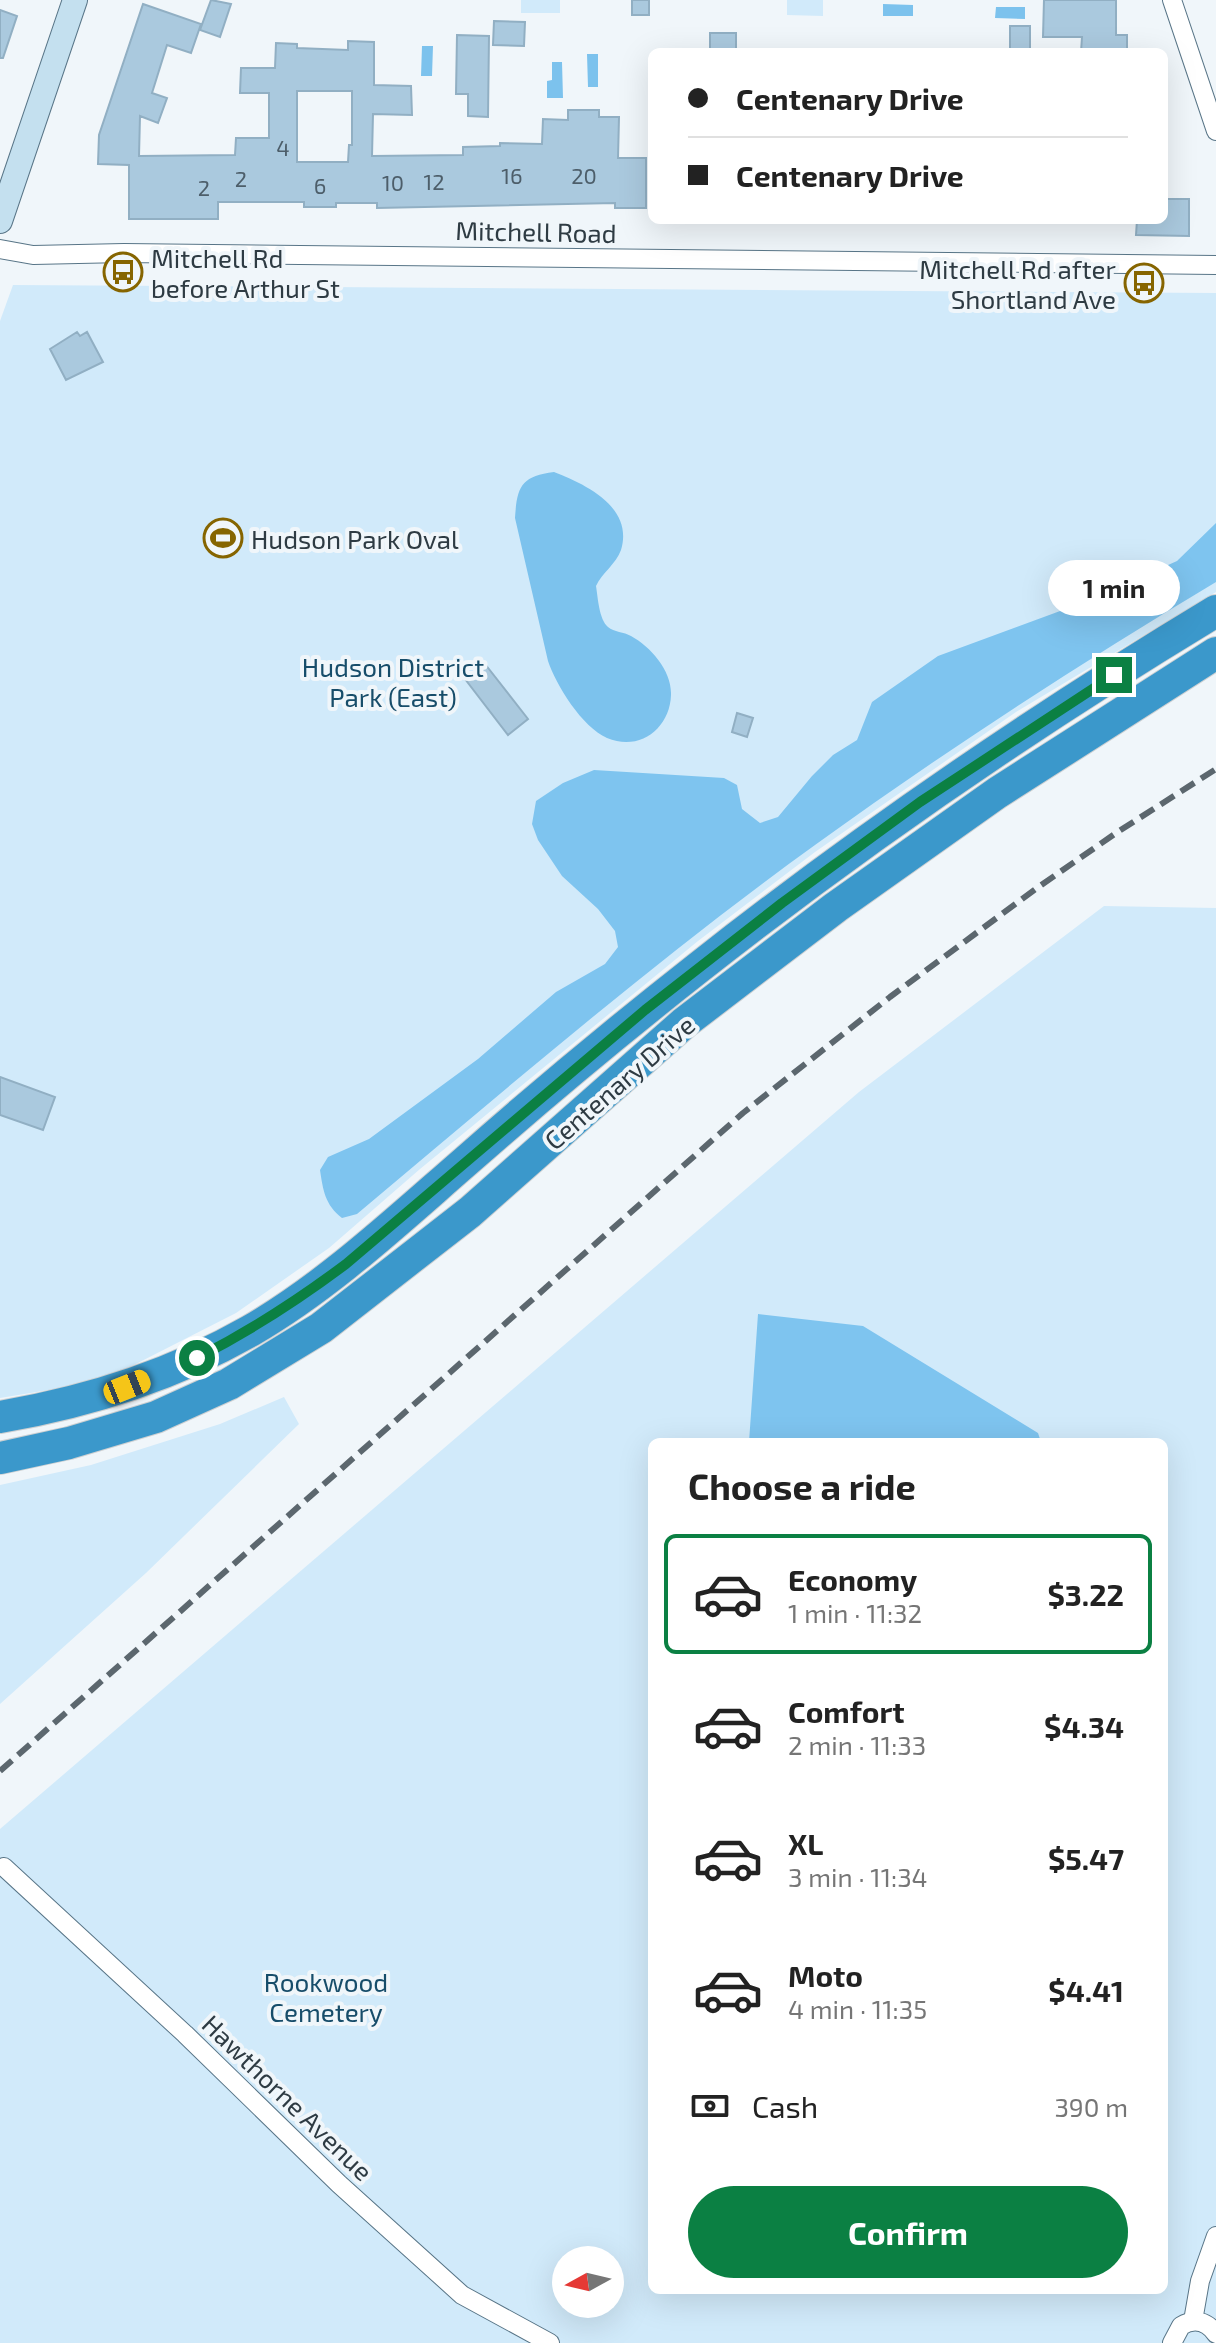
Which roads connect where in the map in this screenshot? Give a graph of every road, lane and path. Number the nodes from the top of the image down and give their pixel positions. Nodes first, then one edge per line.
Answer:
1 (75, 0) edge
2 (1172, 0) edge
3 (1216, 131) edge
4 (0, 221) edge
5 (0, 249) edge
6 (1216, 265) edge
7 (1216, 611) edge
8 (1216, 653) edge
9 (0, 1417) edge
10 (0, 1458) edge
11 (4, 1867) dead end
12 (1216, 2236) edge
13 (1193, 2321) junction
14 (1216, 2334) edge
15 (550, 2343) edge
16 (1172, 2343) edge

1 - 4 main road
2 - 3 street
5 - 6 street, Mitchell Road
7 - 9 highway, Centenary Drive
8 - 10 highway, Centenary Drive
11 - 15 street, Hawthorne Avenue
12 - 13 street
13 - 14 street
13 - 16 street

